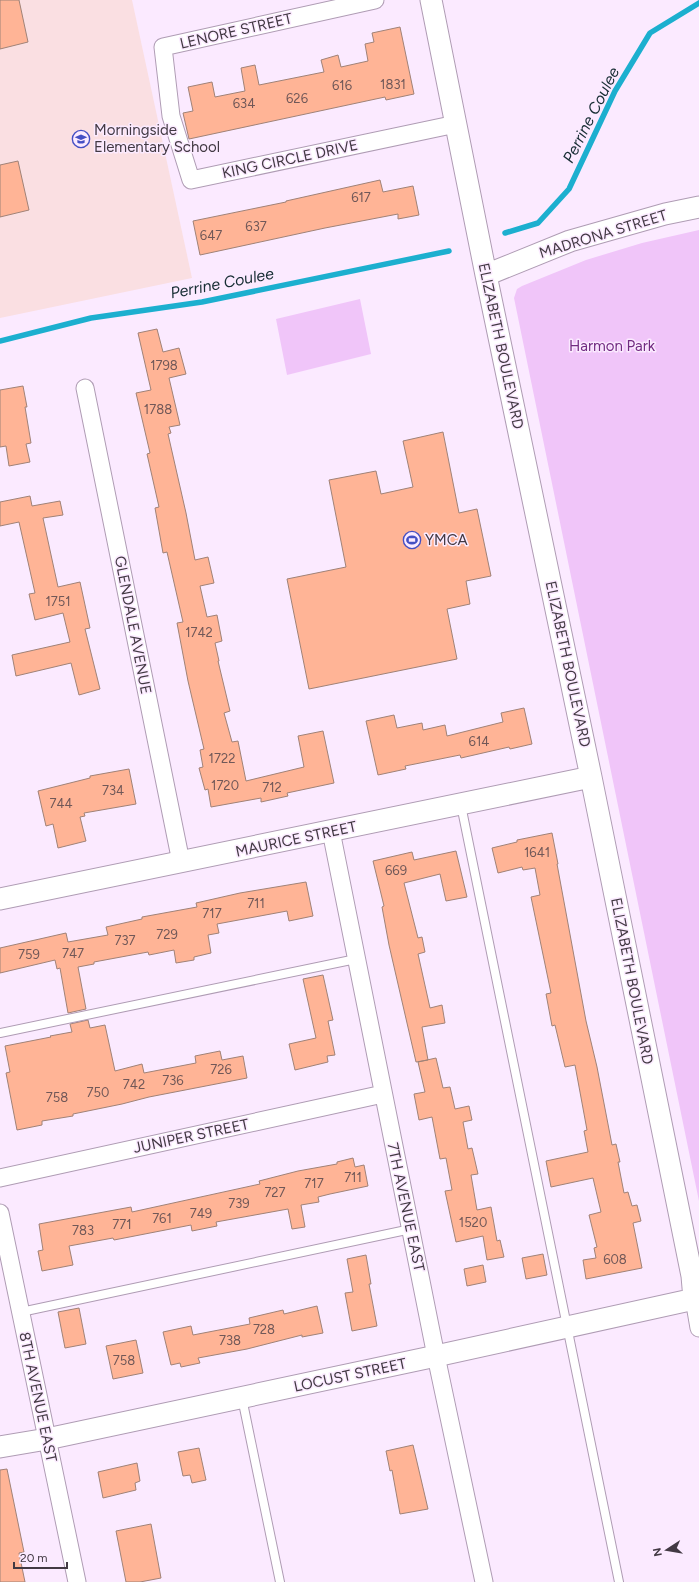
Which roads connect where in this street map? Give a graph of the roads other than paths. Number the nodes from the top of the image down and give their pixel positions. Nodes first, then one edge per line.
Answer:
1 (375, 0) edge
2 (431, 0) edge
3 (171, 116) joint
4 (456, 124) junction
5 (699, 206) edge
6 (486, 275) junction
7 (85, 388) dead end
8 (591, 777) junction
9 (461, 804) junction
10 (331, 832) junction
11 (181, 862) junction
12 (0, 899) edge
13 (356, 959) junction
14 (0, 1033) edge
15 (383, 1094) junction
16 (0, 1178) edge
17 (0, 1213) edge
18 (411, 1229) junction
19 (696, 1298) edge
20 (21, 1312) junction
21 (566, 1327) junction
22 (699, 1328) edge
23 (436, 1356) junction
24 (242, 1398) junction
25 (47, 1439) junction
26 (0, 1447) edge
27 (77, 1582) edge
28 (280, 1582) edge
29 (484, 1582) edge
30 (618, 1582) edge

1 - 3 street, LENORE STREET
2 - 4 street, ELIZABETH BOULEVARD
3 - 4 street, KING CIRCLE DRIVE
4 - 6 street, ELIZABETH BOULEVARD
5 - 6 street, MADRONA STREET
6 - 8 street, ELIZABETH BOULEVARD
7 - 11 street, GLENDALE AVENUE
8 - 9 street, MAURICE STREET
8 - 19 street, ELIZABETH BOULEVARD
9 - 10 street, MAURICE STREET
9 - 21 lane
10 - 11 street, MAURICE STREET
10 - 13 street, 7TH AVENUE EAST
11 - 12 street, MAURICE STREET
13 - 14 lane
13 - 15 street, 7TH AVENUE EAST
15 - 16 street, JUNIPER STREET
15 - 18 street, 7TH AVENUE EAST
17 - 20 street, 8TH AVENUE EAST
18 - 20 lane
18 - 23 street, 7TH AVENUE EAST
19 - 21 street, LOCUST STREET
19 - 22 street, ELIZABETH BOULEVARD
20 - 25 street, 8TH AVENUE EAST
21 - 23 street, LOCUST STREET
21 - 30 lane
23 - 24 street, LOCUST STREET
23 - 29 street, 7TH AVENUE EAST
24 - 25 street, LOCUST STREET
24 - 28 lane
25 - 26 street, LOCUST STREET
25 - 27 street, 8TH AVENUE EAST

